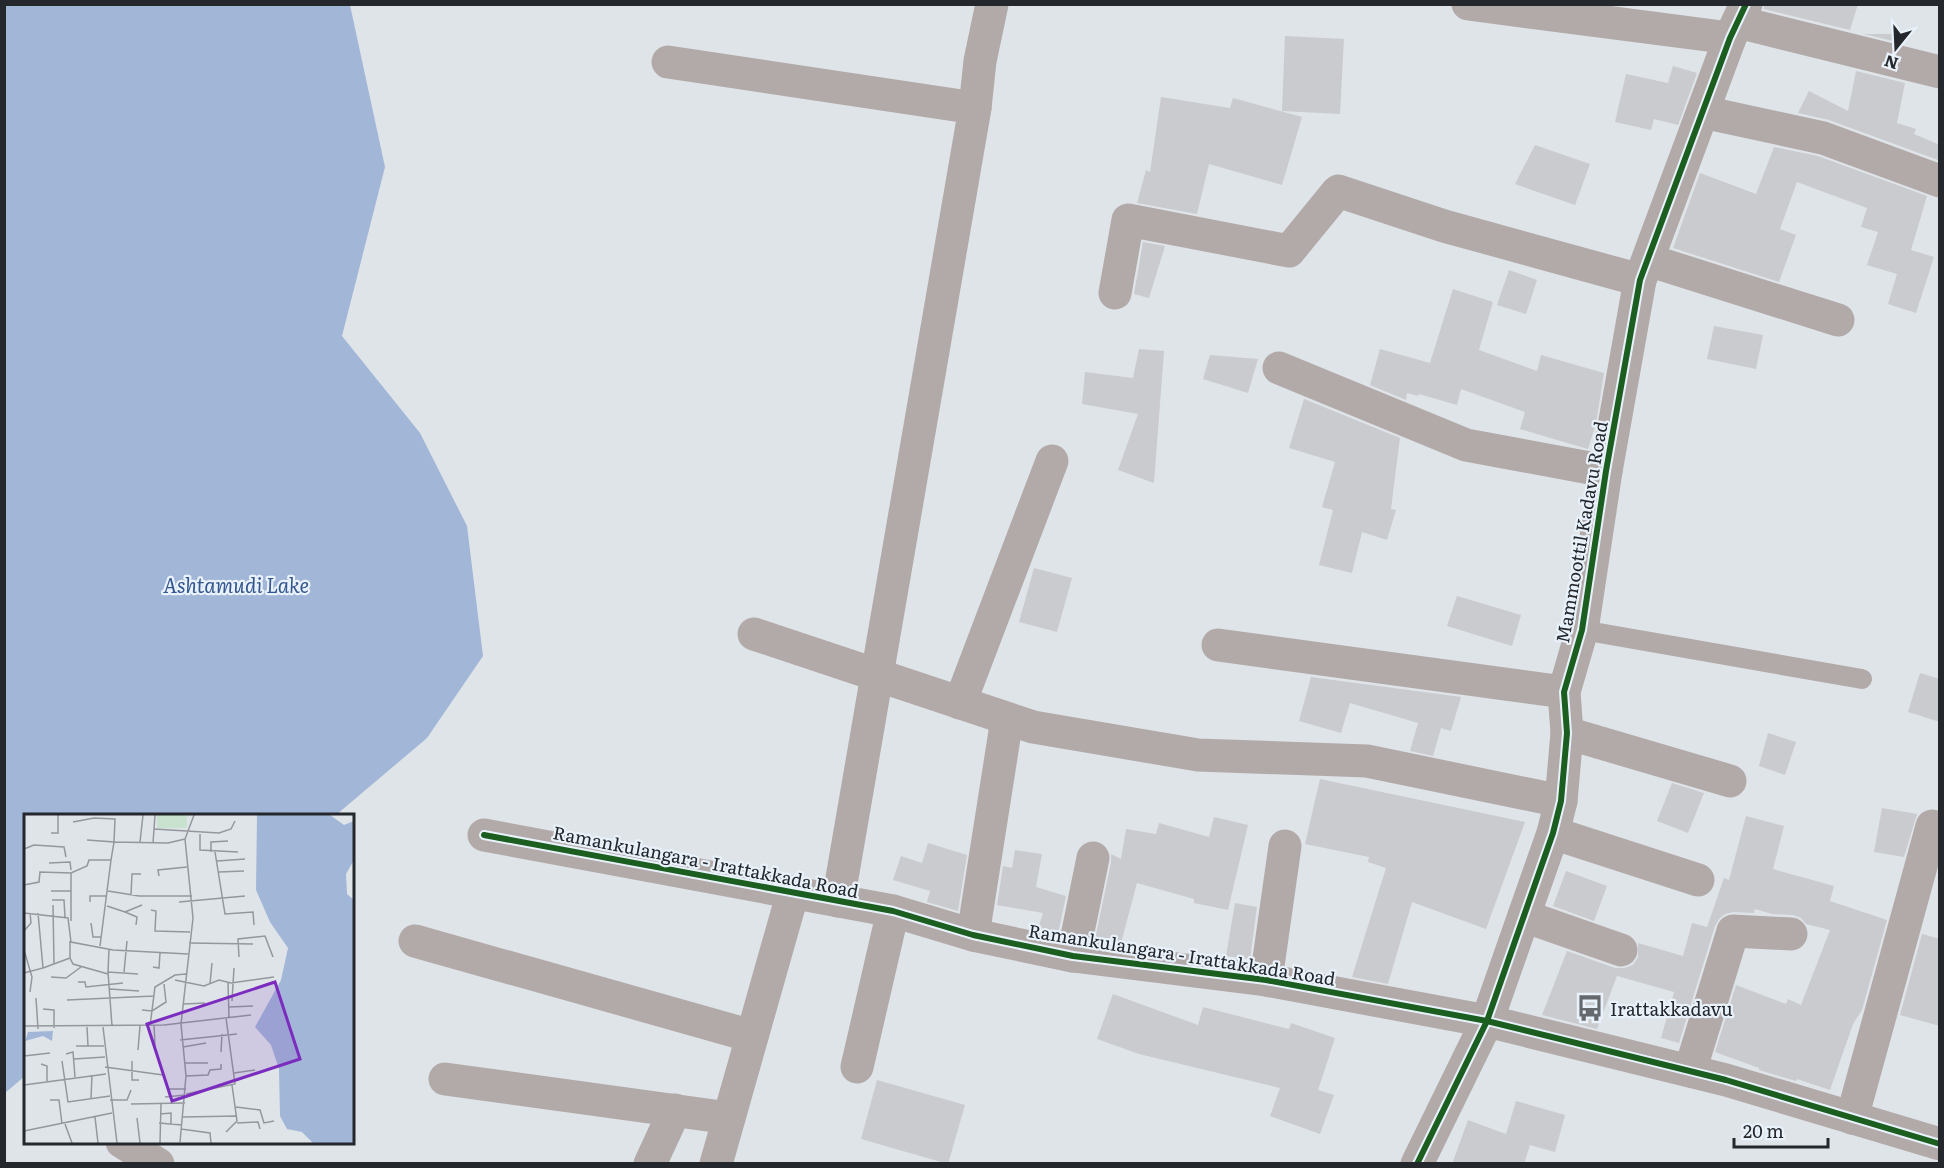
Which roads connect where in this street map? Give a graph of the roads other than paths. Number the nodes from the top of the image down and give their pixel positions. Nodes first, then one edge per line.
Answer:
1 (992, 4) edge
2 (1468, 4) edge
3 (1738, 21) edge
4 (668, 62) dead end
5 (1940, 72) edge
6 (975, 108) junction
7 (1703, 112) junction
8 (1940, 181) edge
9 (1644, 270) junction
10 (1115, 293) dead end
11 (1838, 320) dead end
12 (1278, 368) dead end
13 (1052, 461) dead end
14 (1606, 471) junction
15 (1582, 630) junction
16 (754, 634) dead end
17 (1218, 645) dead end
18 (876, 675) junction
19 (1862, 680) dead end
20 (1564, 692) junction
21 (960, 703) junction
22 (1007, 718) junction
23 (1567, 733) junction
24 (1730, 781) dead end
25 (1561, 801) junction
26 (1932, 826) dead end
27 (1553, 833) junction
28 (484, 835) dead end
29 (1285, 846) dead end
30 (1093, 858) dead end
31 (1698, 880) dead end
32 (793, 892) junction
33 (838, 901) junction
34 (893, 911) junction
35 (1524, 916) junction
36 (1791, 934) dead end
37 (973, 935) junction
38 (414, 941) dead end
39 (1621, 950) dead end
40 (1072, 956) junction
41 (1266, 980) junction
42 (1487, 1021) junction
43 (752, 1035) junction
44 (857, 1068) dead end
45 (1689, 1071) junction
46 (445, 1079) dead end
47 (675, 1110) junction
48 (729, 1118) junction
49 (1852, 1118) junction
50 (124, 1144) edge
51 (1923, 1148) edge
52 (158, 1164) edge
53 (650, 1164) edge
54 (716, 1164) edge
55 (1417, 1164) edge

1 - 6 street
2 - 3 street
3 - 5 street
3 - 7 street, Mammoottil Kadavu Road
4 - 6 street
6 - 18 street
7 - 8 street
7 - 9 street, Mammoottil Kadavu Road
9 - 10 street
9 - 11 street
9 - 14 street, Mammoottil Kadavu Road
12 - 14 street
13 - 21 street
14 - 15 street, Mammoottil Kadavu Road
15 - 19 lane
15 - 20 street, Mammoottil Kadavu Road
16 - 18 street
17 - 20 street
18 - 21 street
18 - 33 street
20 - 23 street, Mammoottil Kadavu Road
21 - 22 street
22 - 25 street
22 - 37 street
23 - 24 street
23 - 25 street, Mammoottil Kadavu Road
25 - 27 street, Mammoottil Kadavu Road
26 - 49 street
27 - 31 street
27 - 35 street, Mammoottil Kadavu Road
28 - 32 street, Ramankulangara - Irattakkada Road
29 - 41 street
30 - 40 street
32 - 33 street, Ramankulangara - Irattakkada Road
32 - 43 street
33 - 34 street, Ramankulangara - Irattakkada Road
34 - 37 street, Ramankulangara - Irattakkada Road
34 - 44 street
35 - 39 street
35 - 42 street, Mammoottil Kadavu Road
36 - 45 street
37 - 40 street, Ramankulangara - Irattakkada Road
38 - 43 street
40 - 41 street, Ramankulangara - Irattakkada Road
41 - 42 street, Ramankulangara - Irattakkada Road
42 - 45 street, Ramankulangara - Irattakkada Road
42 - 55 street, Mammoottil Kadavu Road
43 - 48 street
45 - 49 street, Ramankulangara - Irattakkada Road
46 - 47 street
47 - 48 street
47 - 53 street
48 - 54 street
49 - 51 street, Ramankulangara - Irattakkada Road
50 - 52 street

